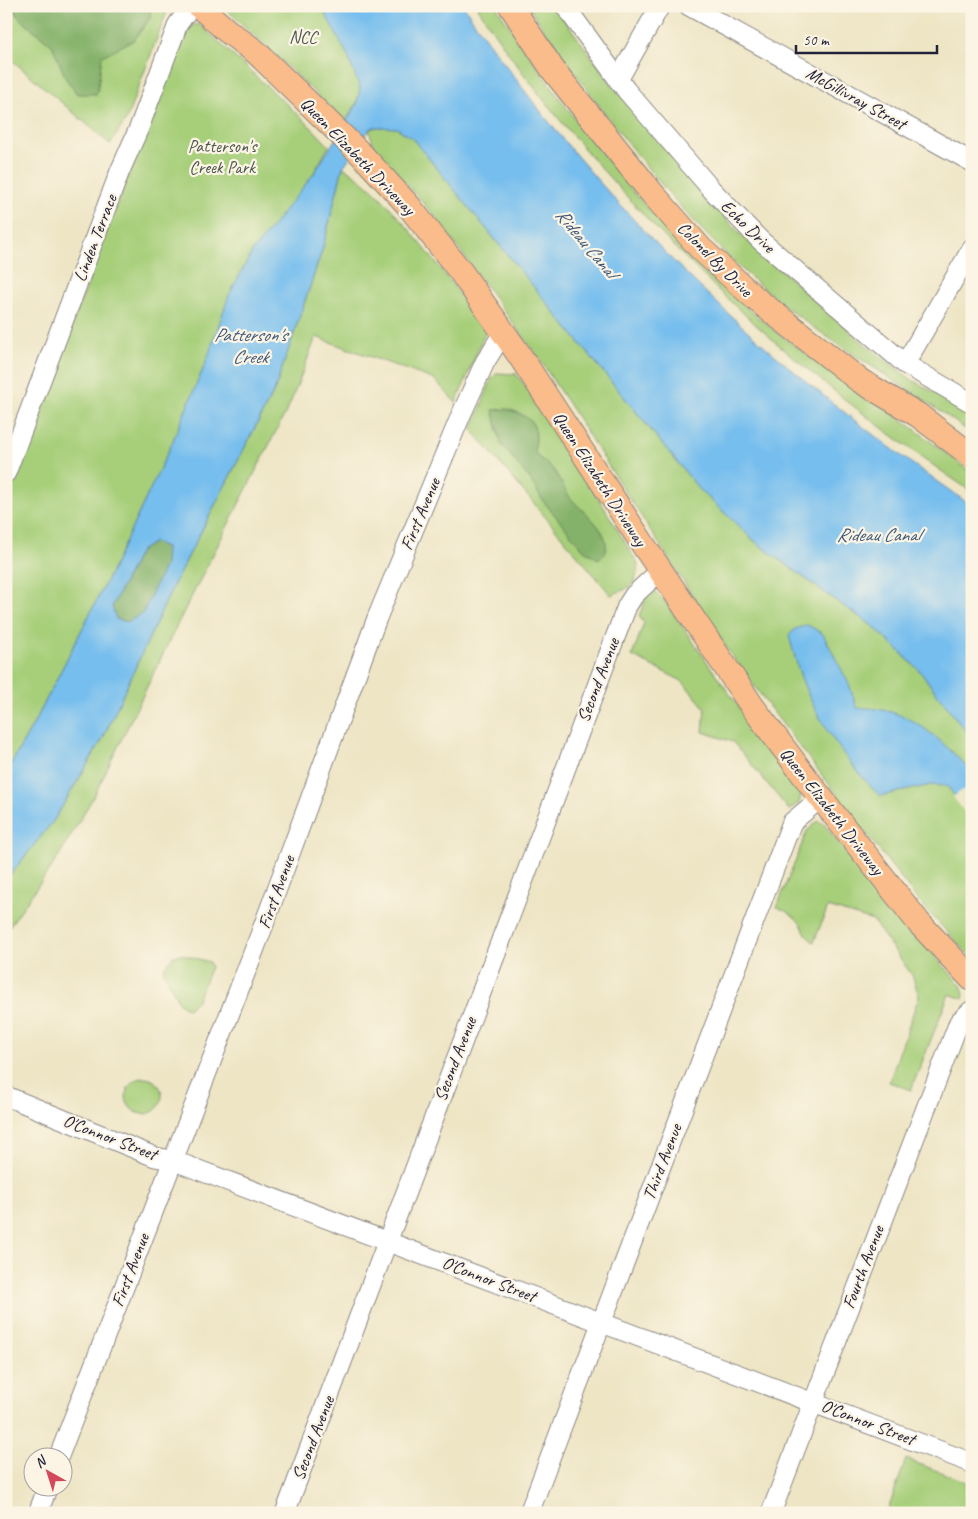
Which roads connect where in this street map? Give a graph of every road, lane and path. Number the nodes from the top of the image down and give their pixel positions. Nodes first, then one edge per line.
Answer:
1 (191, 6) edge
2 (199, 6) edge
3 (511, 6) edge
4 (565, 6) edge
5 (660, 6) edge
6 (689, 6) edge
7 (618, 80) junction
8 (972, 162) edge
9 (972, 248) edge
10 (503, 333) junction
11 (905, 364) junction
12 (972, 403) edge
13 (972, 456) edge
14 (6, 473) edge
15 (660, 571) junction
16 (821, 798) junction
17 (972, 979) edge
18 (965, 1016) edge
19 (6, 1096) edge
20 (172, 1160) junction
21 (387, 1241) junction
22 (601, 1322) junction
23 (813, 1401) junction
24 (63, 1446) edge
25 (972, 1463) edge
26 (44, 1496) edge
27 (38, 1513) edge
28 (285, 1513) edge
29 (528, 1513) edge
30 (771, 1513) edge

1 - 14 street, Linden Terrace
2 - 10 main road, Queen Elizabeth Driveway
3 - 13 main road, Colonel By Drive
4 - 7 street, Echo Drive
5 - 7 street
6 - 8 street, McGillivray Street
7 - 11 street, Echo Drive
9 - 11 street
10 - 15 main road, Queen Elizabeth Driveway
10 - 20 street, First Avenue
11 - 12 street, Echo Drive
15 - 16 main road, Queen Elizabeth Driveway
15 - 21 street, Second Avenue
16 - 17 main road, Queen Elizabeth Driveway
16 - 22 street, Third Avenue
18 - 23 street, Fourth Avenue
19 - 20 street, O'Connor Street
20 - 21 street, O'Connor Street
20 - 24 street, First Avenue
21 - 22 street, O'Connor Street
21 - 28 street, Second Avenue
22 - 23 street, O'Connor Street
22 - 29 street, Third Avenue
23 - 25 street, O'Connor Street
23 - 30 street, Fourth Avenue
26 - 27 street

